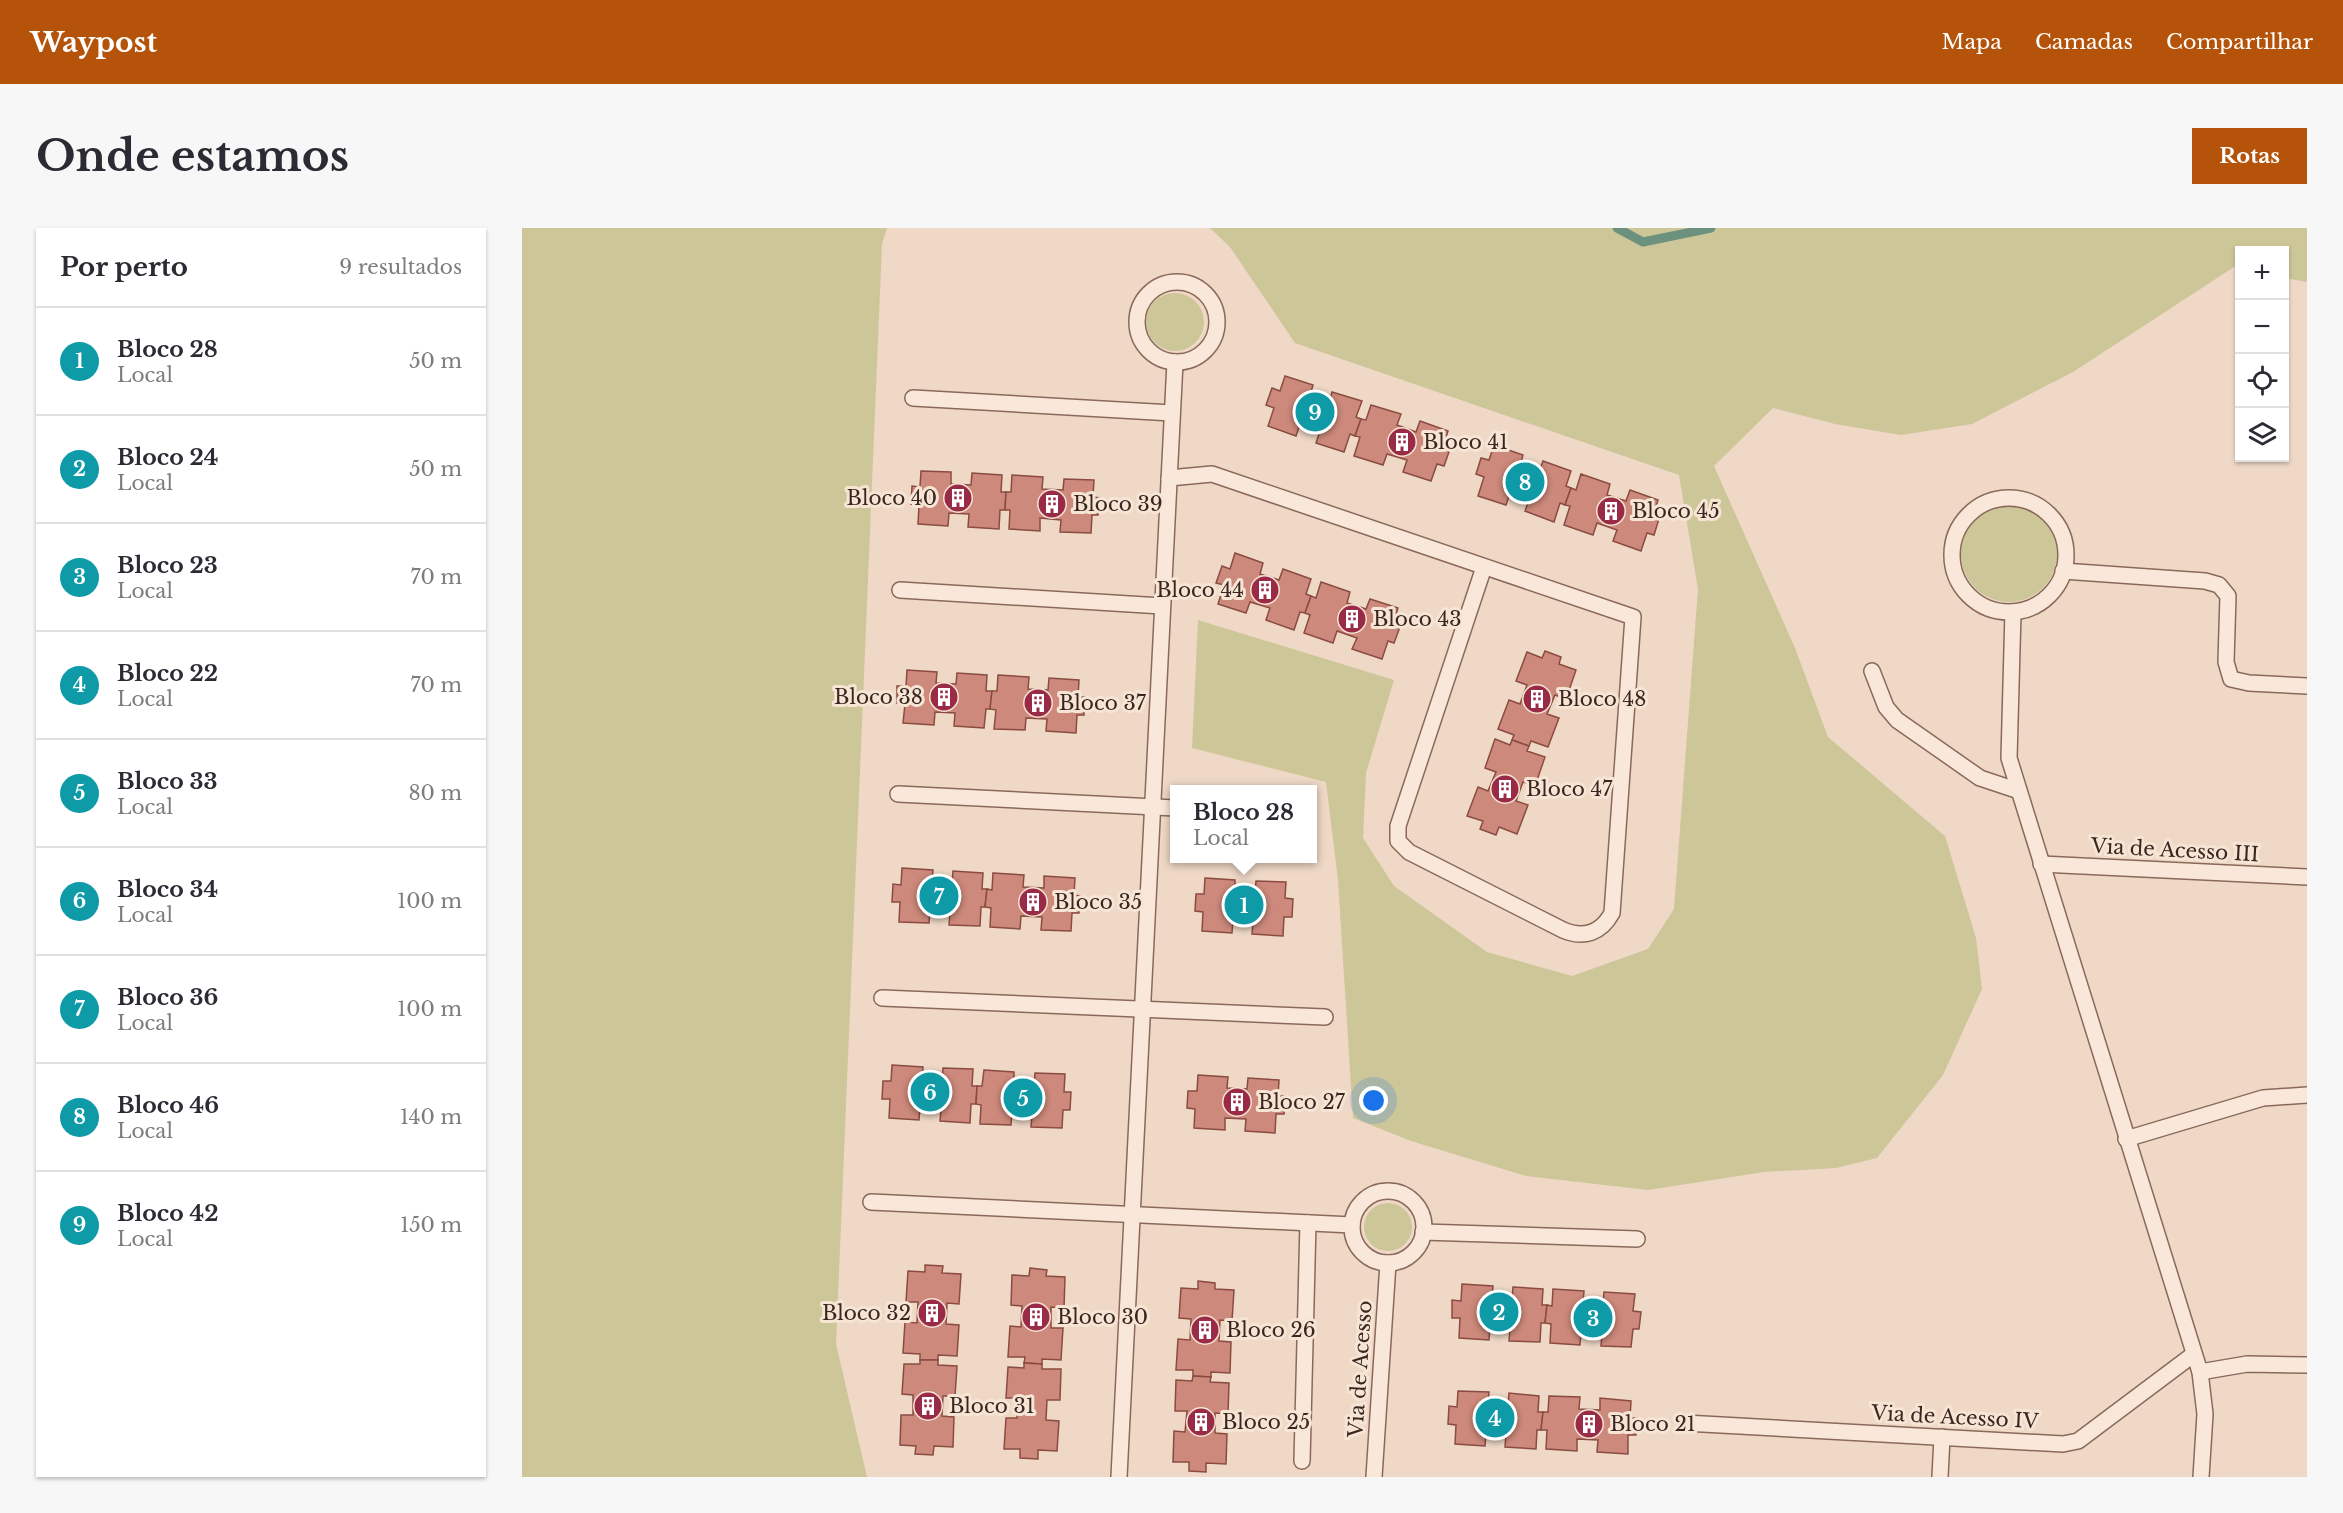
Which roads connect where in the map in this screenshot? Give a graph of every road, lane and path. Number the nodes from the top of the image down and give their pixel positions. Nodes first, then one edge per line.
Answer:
1 (1174, 362) junction
2 (913, 398) dead end
3 (1172, 413) junction
4 (1169, 478) junction
5 (1484, 567) junction
6 (2063, 571) junction
7 (900, 590) dead end
8 (1162, 606) junction
9 (2013, 612) junction
10 (1872, 671) dead end
11 (2307, 686) edge
12 (2019, 791) junction
13 (898, 794) dead end
14 (1153, 806) junction
15 (1170, 808) edge
16 (2042, 864) junction
17 (2307, 877) edge
18 (882, 998) dead end
19 (1142, 1010) junction
20 (1325, 1017) dead end
21 (2307, 1095) edge
22 (2126, 1139) junction
23 (871, 1202) dead end
24 (1132, 1215) junction
25 (1308, 1223) junction
26 (1352, 1225) junction
27 (1423, 1232) junction
28 (1637, 1239) dead end
29 (1388, 1263) junction
30 (2194, 1354) junction
31 (2307, 1365) edge
32 (2200, 1372) junction
33 (1685, 1423) dead end
34 (1942, 1437) junction
35 (1302, 1461) dead end
36 (1119, 1477) edge
37 (1374, 1477) edge
38 (1940, 1477) edge
39 (2201, 1477) edge

1 - 1 lane
1 - 3 lane
2 - 3 lane
3 - 4 lane
4 - 5 lane
4 - 8 lane
5 - 5 lane
6 - 9 lane
6 - 9 lane
6 - 11 lane
7 - 8 lane
8 - 14 lane
9 - 12 lane
10 - 12 lane
12 - 16 lane
13 - 14 lane
14 - 15 lane
14 - 19 lane
16 - 17 lane, Via de Acesso III
16 - 22 lane
18 - 19 lane
19 - 20 lane
19 - 24 lane
21 - 22 lane
22 - 30 lane
23 - 24 lane
24 - 25 lane
24 - 36 lane
25 - 26 lane
25 - 35 lane
26 - 27 lane
26 - 29 lane
27 - 28 lane
27 - 29 lane
29 - 37 lane, Via de Acesso
30 - 32 lane
30 - 34 lane, Via de Acesso IV
31 - 32 lane
32 - 39 lane
33 - 34 lane, Via de Acesso IV
34 - 38 lane

